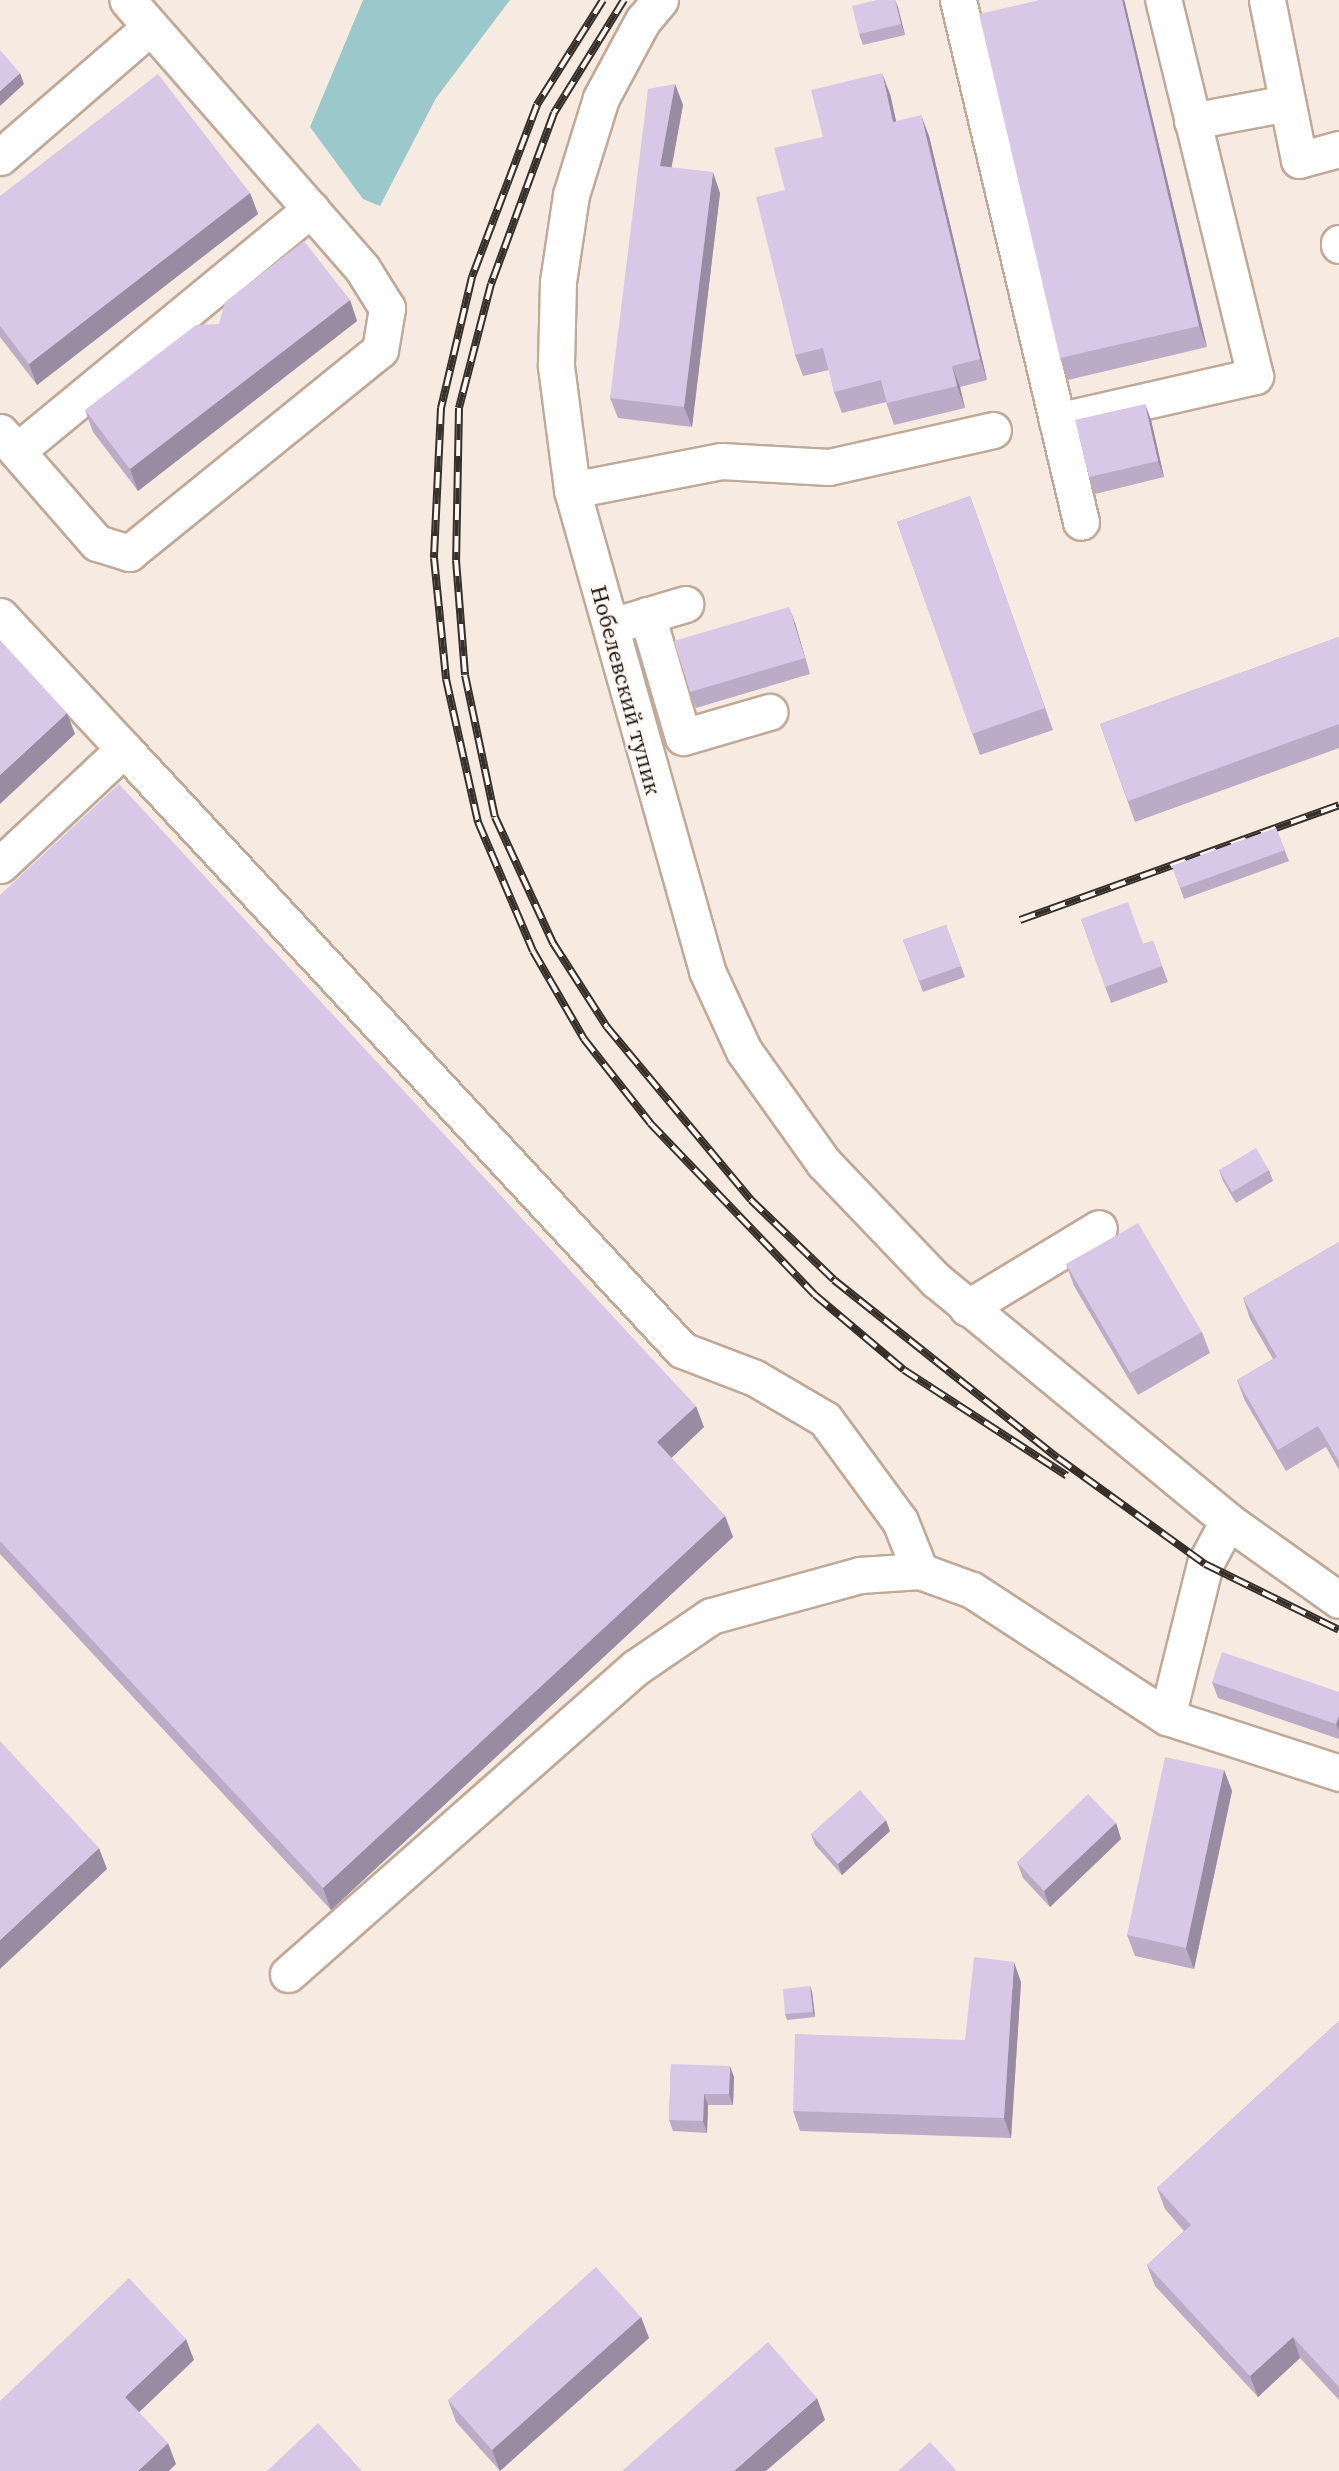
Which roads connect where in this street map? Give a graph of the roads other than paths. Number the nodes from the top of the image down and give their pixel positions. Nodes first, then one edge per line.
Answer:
1 (127, 0) edge
2 (660, 0) edge
3 (958, 0) edge
4 (1163, 0) edge
5 (1267, 0) edge
6 (150, 27) junction
7 (1287, 103) junction
8 (1192, 121) junction
9 (1339, 149) edge
10 (0, 157) edge
11 (310, 209) junction
12 (1056, 421) junction
13 (993, 430) dead end
14 (8, 441) edge
15 (572, 489) junction
16 (1081, 522) dead end
17 (685, 604) dead end
18 (647, 615) junction
19 (0, 616) edge
20 (608, 627) junction
21 (769, 712) dead end
22 (124, 749) junction
23 (0, 864) edge
24 (1099, 1228) dead end
25 (967, 1308) junction
26 (1228, 1521) junction
27 (920, 1571) junction
28 (1339, 1600) edge
29 (1167, 1717) junction
30 (1339, 1773) edge
31 (288, 1974) dead end

1 - 6 street
2 - 15 street, Нобелевский тупик
3 - 12 street
4 - 8 street
5 - 7 street
6 - 10 street
6 - 11 street
7 - 8 street
7 - 9 street
8 - 12 street
11 - 14 street
11 - 14 street
12 - 16 street
13 - 15 street
15 - 20 street, Нобелевский тупик
17 - 18 street
18 - 20 street
18 - 21 street
19 - 22 street
20 - 25 street, Нобелевский тупик
22 - 23 street
22 - 27 street
24 - 25 street
25 - 26 street, Нобелевский тупик
26 - 28 street, Нобелевский тупик
26 - 29 street
27 - 29 street
27 - 31 street
29 - 30 street

